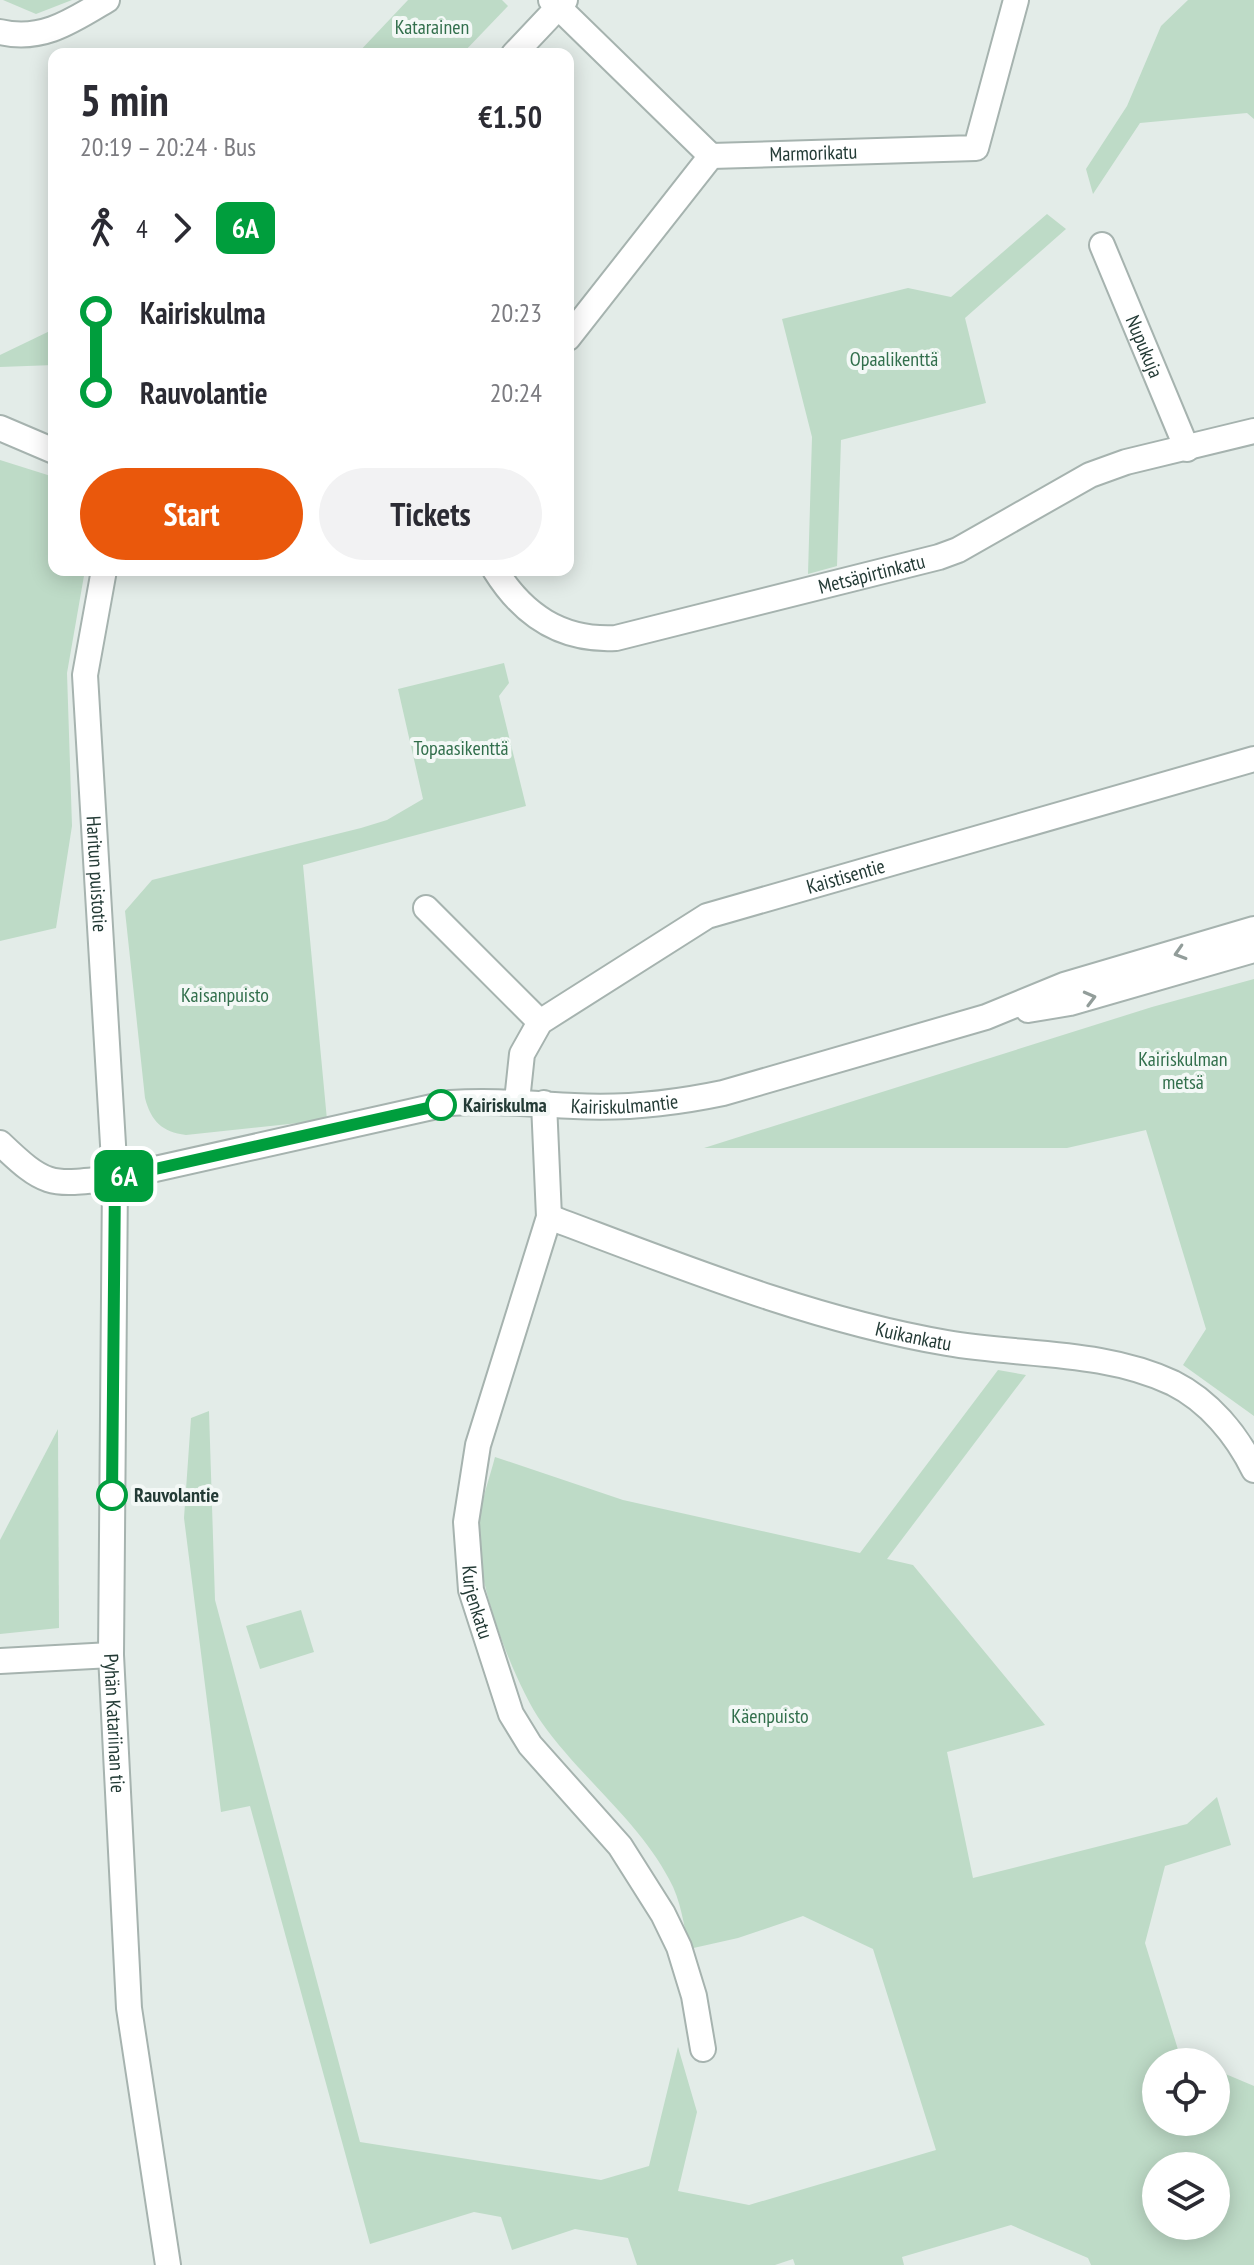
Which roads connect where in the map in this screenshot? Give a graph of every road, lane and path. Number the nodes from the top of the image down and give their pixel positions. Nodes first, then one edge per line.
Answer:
1 (107, 0) edge
2 (1016, 0) edge
3 (558, 2) edge
4 (0, 32) edge
5 (519, 48) edge
6 (711, 156) junction
7 (1102, 245) dead end
8 (574, 330) edge
9 (0, 428) edge
10 (1254, 431) edge
11 (48, 448) edge
12 (1187, 449) junction
13 (103, 576) edge
14 (499, 576) edge
15 (1254, 759) edge
16 (426, 908) dead end
17 (1254, 929) edge
18 (1254, 950) edge
19 (986, 1017) junction
20 (540, 1022) junction
21 (517, 1101) junction
22 (544, 1103) junction
23 (0, 1143) edge
24 (115, 1178) junction
25 (549, 1217) junction
26 (1254, 1470) edge
27 (111, 1655) junction
28 (0, 1661) edge
29 (703, 2049) dead end
30 (168, 2265) edge

1 - 4 street
2 - 6 street, Marmorikatu
3 - 5 street
3 - 6 street
6 - 8 street
7 - 12 street, Nupukuja
9 - 11 street
10 - 12 street, Metsäpirtinkatu
12 - 14 street, Metsäpirtinkatu
13 - 24 street, Haritun puistotie
15 - 20 street, Kaistisentie
16 - 20 street
17 -> 19 street, Kairiskulmantie
19 -> 18 street, Kairiskulmantie
19 - 22 street, Kairiskulmantie
20 - 21 street, Kaistisentie
21 - 22 street, Kairiskulmantie
21 - 24 street, Kairiskulmantie
22 - 25 street, Kurjenkatu
23 - 24 street, Kairiskulmantie
24 - 27 street, Pyhän Katariinan tie
25 - 26 street, Kuikankatu
25 - 29 street, Kurjenkatu
27 - 28 street
27 - 30 street, Pyhän Katariinan tie

